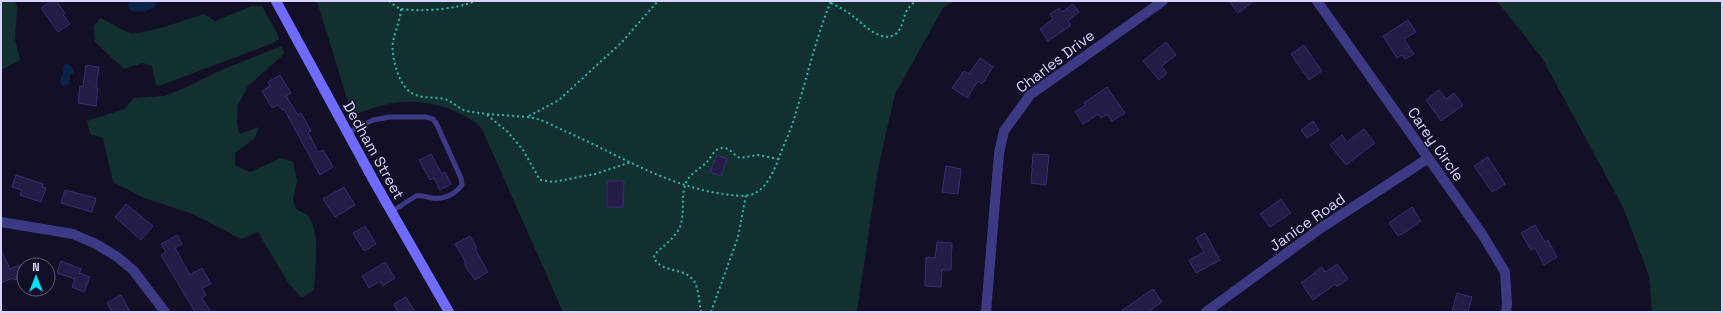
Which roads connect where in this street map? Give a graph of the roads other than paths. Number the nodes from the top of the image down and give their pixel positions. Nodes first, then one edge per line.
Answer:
1 (276, 1) edge
2 (1163, 1) edge
3 (1317, 1) edge
4 (347, 132) junction
5 (1427, 159) junction
6 (391, 212) junction
7 (2, 225) edge
8 (165, 312) edge
9 (449, 312) edge
10 (986, 312) edge
11 (1206, 312) edge
12 (1506, 312) edge

1 - 4 main road, Dedham Street
2 - 10 street, Charles Drive
3 - 5 street, Carey Circle
4 - 6 main road, Dedham Street
4 - 6 lane
5 - 11 street, Janice Road
5 - 12 street, Carey Circle
6 - 9 main road, Dedham Street
7 - 8 street

